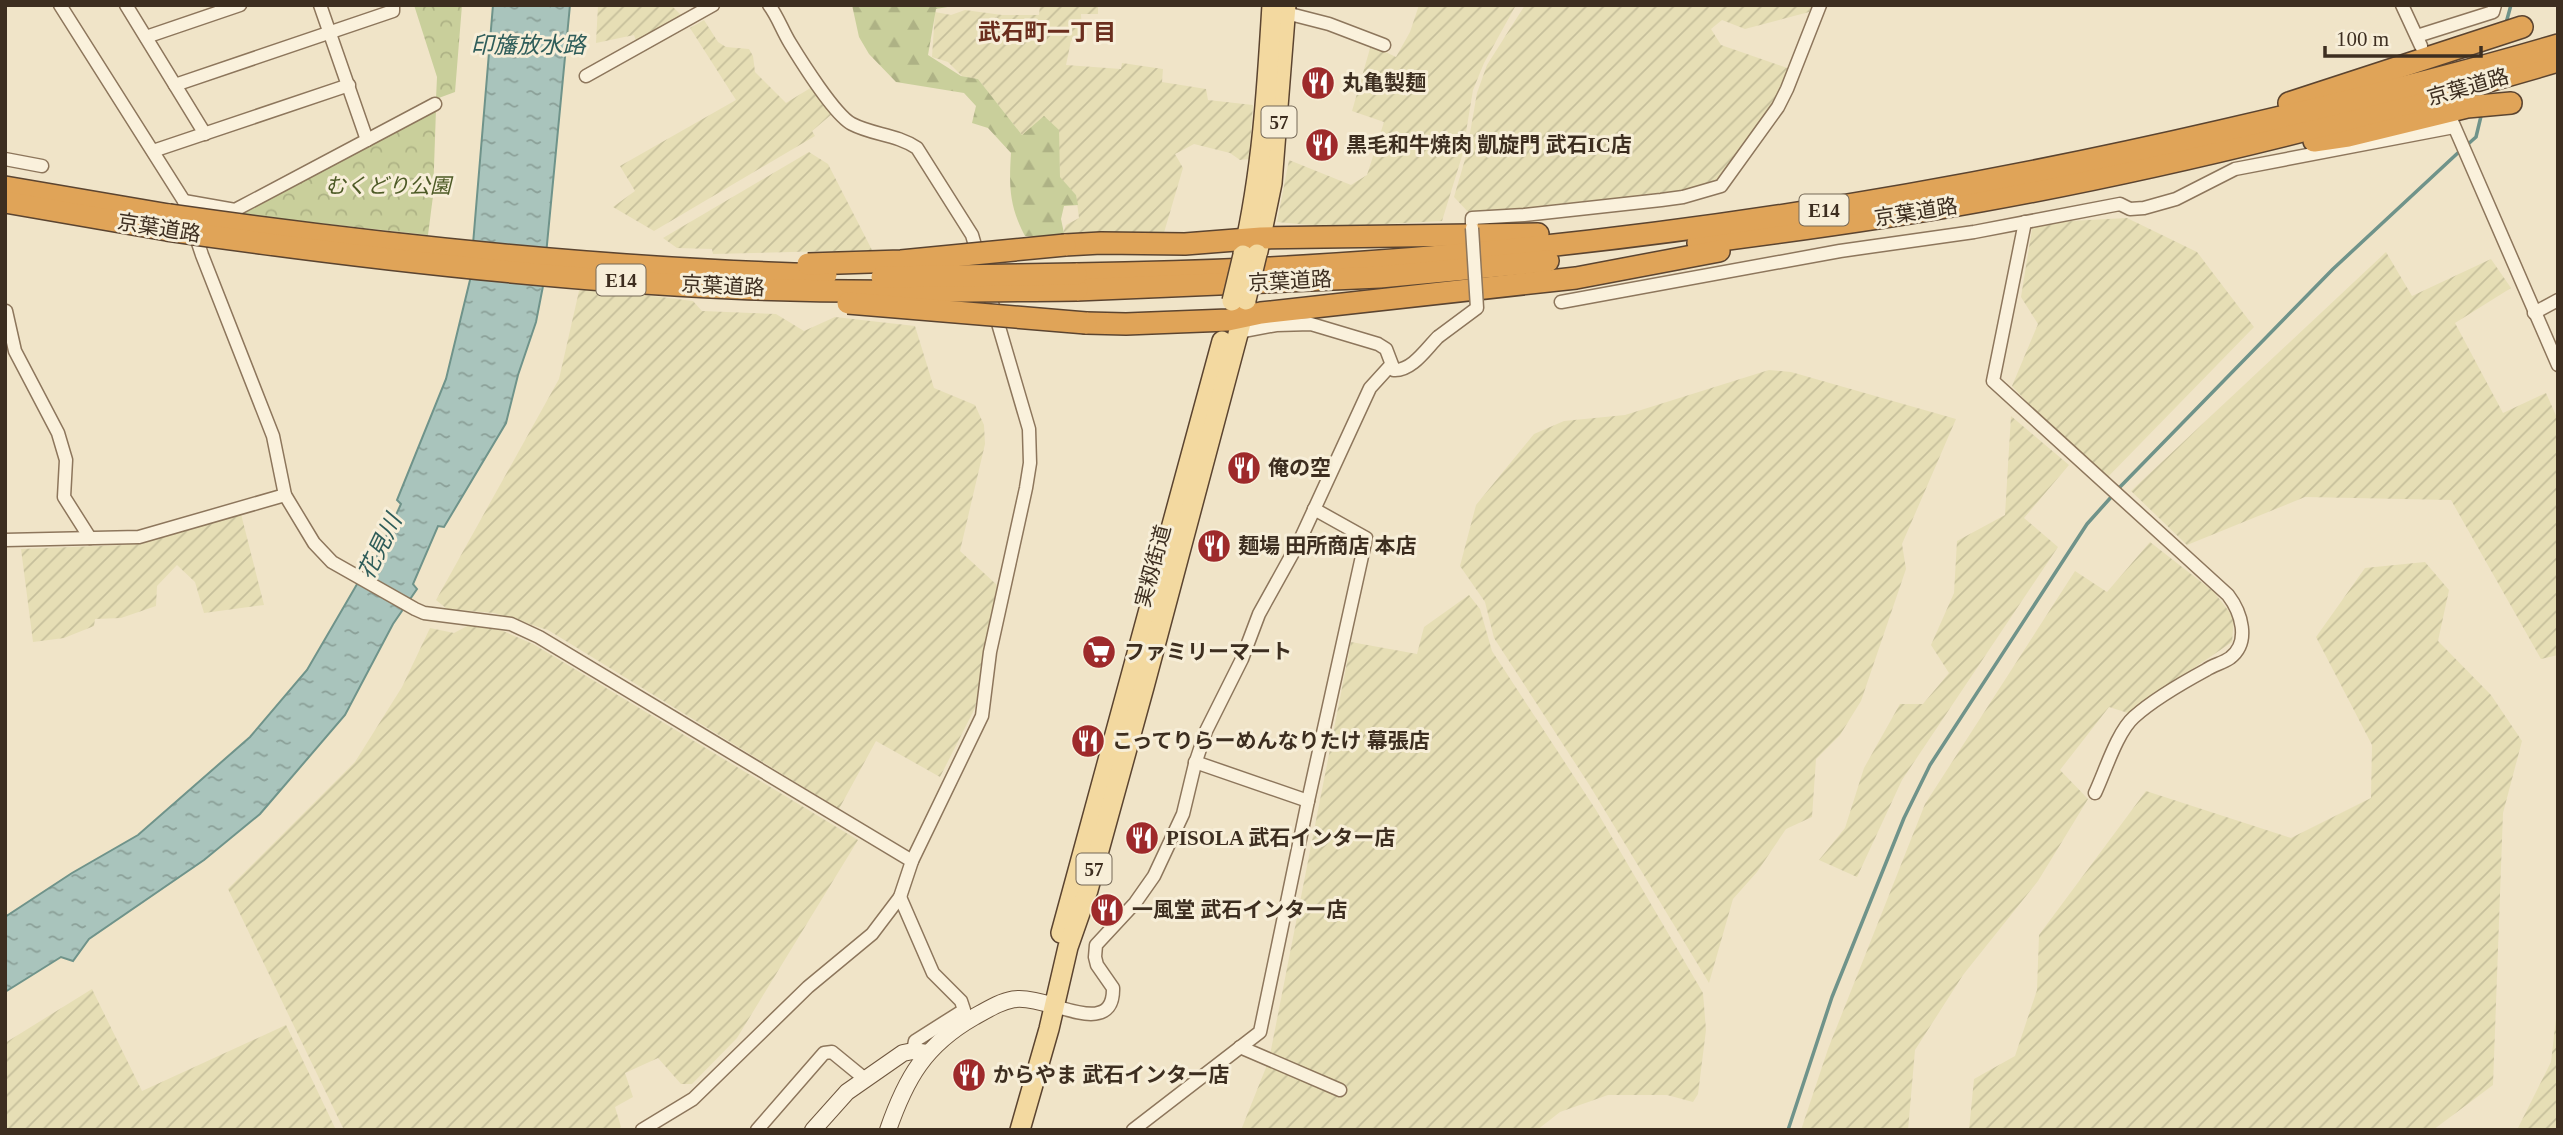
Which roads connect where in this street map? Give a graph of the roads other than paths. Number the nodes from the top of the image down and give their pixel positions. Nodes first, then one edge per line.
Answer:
1 (60, 5) edge
2 (126, 5) edge
3 (240, 5) edge
4 (320, 5) edge
5 (394, 5) edge
6 (713, 5) edge
7 (769, 5) edge
8 (1820, 5) edge
9 (2402, 5) edge
10 (2495, 5) edge
11 (1281, 8) edge
12 (2522, 27) dead end
13 (330, 33) junction
14 (146, 37) junction
15 (1384, 45) dead end
16 (2558, 45) edge
17 (2558, 61) edge
18 (586, 76) dead end
19 (175, 85) junction
20 (349, 85) junction
21 (2511, 103) dead end
22 (435, 104) dead end
23 (205, 134) junction
24 (367, 140) junction
25 (153, 151) junction
26 (2162, 154) junction
27 (5, 159) edge
28 (43, 166) dead end
29 (5, 187) edge
30 (5, 202) edge
31 (1815, 212) junction
32 (174, 215) junction
33 (2025, 222) junction
34 (1840, 225) junction
35 (1252, 246) junction
36 (613, 272) junction
37 (1076, 282) junction
38 (2558, 300) edge
39 (1561, 302) dead end
40 (6, 311) edge
41 (2534, 313) junction
42 (1237, 314) junction
43 (2558, 365) edge
44 (1390, 366) junction
45 (285, 495) junction
46 (1314, 509) junction
47 (90, 538) junction
48 (5, 540) edge
49 (1195, 762) junction
50 (2095, 793) dead end
51 (1308, 801) junction
52 (912, 861) junction
53 (900, 897) junction
54 (1049, 1004) junction
55 (1240, 1047) junction
56 (920, 1052) junction
57 (865, 1079) junction
58 (1340, 1090) dead end
59 (642, 1130) edge
60 (757, 1130) edge
61 (813, 1130) edge
62 (888, 1130) edge
63 (1008, 1130) edge
64 (1020, 1130) edge
65 (1133, 1130) edge

1 - 25 street
2 - 14 street
3 - 14 street
4 - 13 street
5 - 13 street
6 - 18 street
7 - 52 street
8 - 44 street, bridge
9 - 10 street
11 - 15 street
11 - 35 main road, 実籾街道 / 57
12 - 26 highway
13 - 19 street
13 - 20 street
14 - 19 street
16 - 26 highway, 京葉道路 / E14
17 - 26 highway, 京葉道路 / E14
19 - 23 street
20 - 23 street
20 - 24 street
21 - 26 highway
22 - 24 street
23 - 25 street
24 - 32 street
25 - 32 street
26 - 31 highway, 京葉道路 / E14
26 - 34 highway, 京葉道路 / E14
27 - 28 street
29 - 32 highway, 京葉道路 / E14
30 - 32 highway, 京葉道路 / E14
31 - 35 highway
31 - 37 highway, 京葉道路 / E14
32 - 36 highway, 京葉道路 / E14, bridge
32 - 45 street
33 - 39 street
33 - 41 street
33 - 50 street
34 - 37 highway, 京葉道路 / E14
34 - 42 highway
35 - 36 highway, bridge
35 - 42 main road, 実籾街道 / 57, bridge
36 - 37 highway, 京葉道路 / E14, bridge
36 - 42 highway, bridge
38 - 41 street
40 - 47 street
41 - 43 street
42 - 44 street
42 - 54 main road, 実籾街道 / 57
44 - 46 street
45 - 47 street
45 - 52 street
46 - 49 street
46 - 51 street
47 - 48 street
49 - 51 street
49 - 54 street
51 - 55 street
52 - 53 street
53 - 56 street
53 - 59 street
54 - 56 street
54 - 63 main road, 実籾街道 / 57
54 - 64 main road, 実籾街道 / 57
55 - 58 street
55 - 65 street
56 - 57 street
56 - 62 street
57 - 60 street
57 - 61 street

